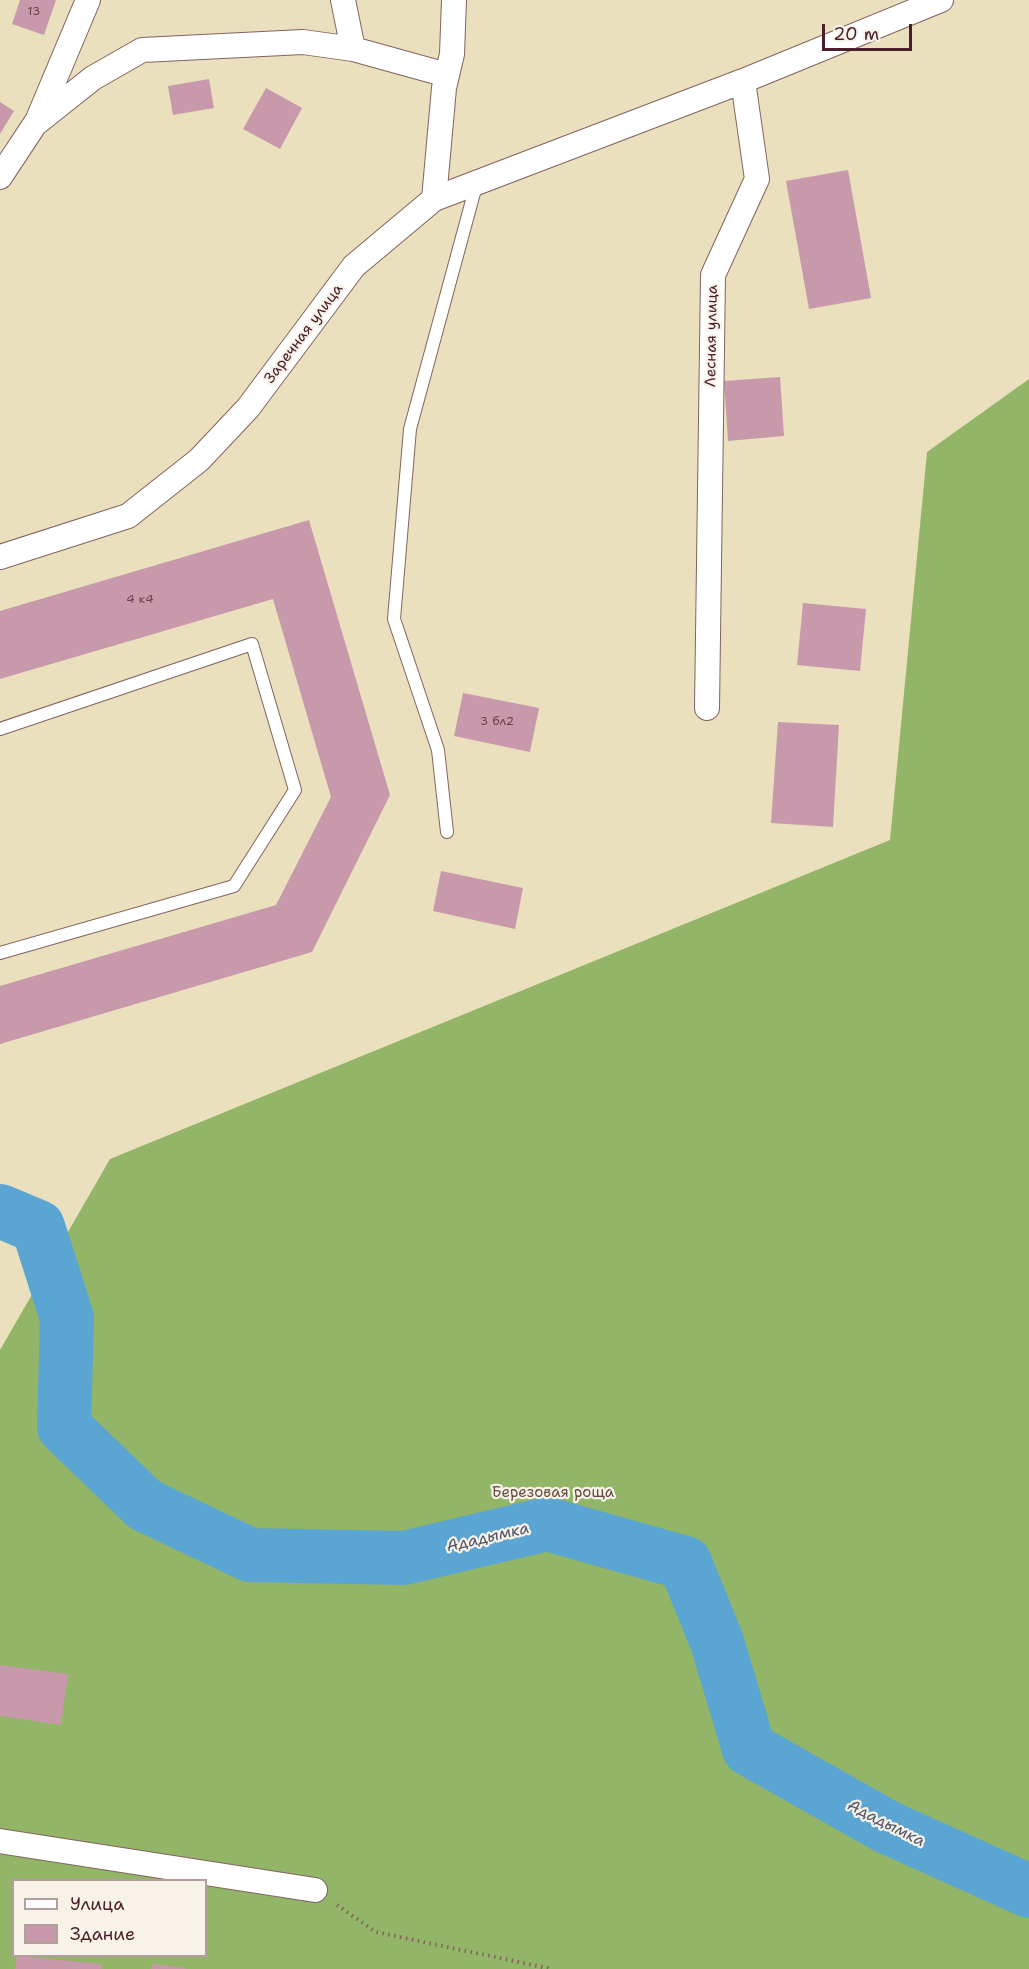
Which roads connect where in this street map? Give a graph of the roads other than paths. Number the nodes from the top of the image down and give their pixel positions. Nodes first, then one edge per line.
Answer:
1 (88, 0) edge
2 (343, 0) edge
3 (454, 0) edge
4 (941, 0) edge
5 (353, 49) junction
6 (447, 75) junction
7 (743, 81) junction
8 (35, 124) junction
9 (0, 177) edge
10 (477, 182) junction
11 (434, 199) junction
12 (0, 557) edge
13 (707, 708) dead end
14 (0, 729) edge
15 (447, 832) dead end
16 (0, 953) edge
17 (0, 1841) edge
18 (315, 1890) road end

1 - 8 street
2 - 5 street
3 - 6 street
4 - 7 street
5 - 6 street
5 - 8 street
6 - 11 street
7 - 10 street, Заречная улица
7 - 13 street, Лесная улица
8 - 9 street
10 - 11 street, Заречная улица
10 - 15 lane
11 - 12 street, Заречная улица
14 - 16 lane
17 - 18 street

